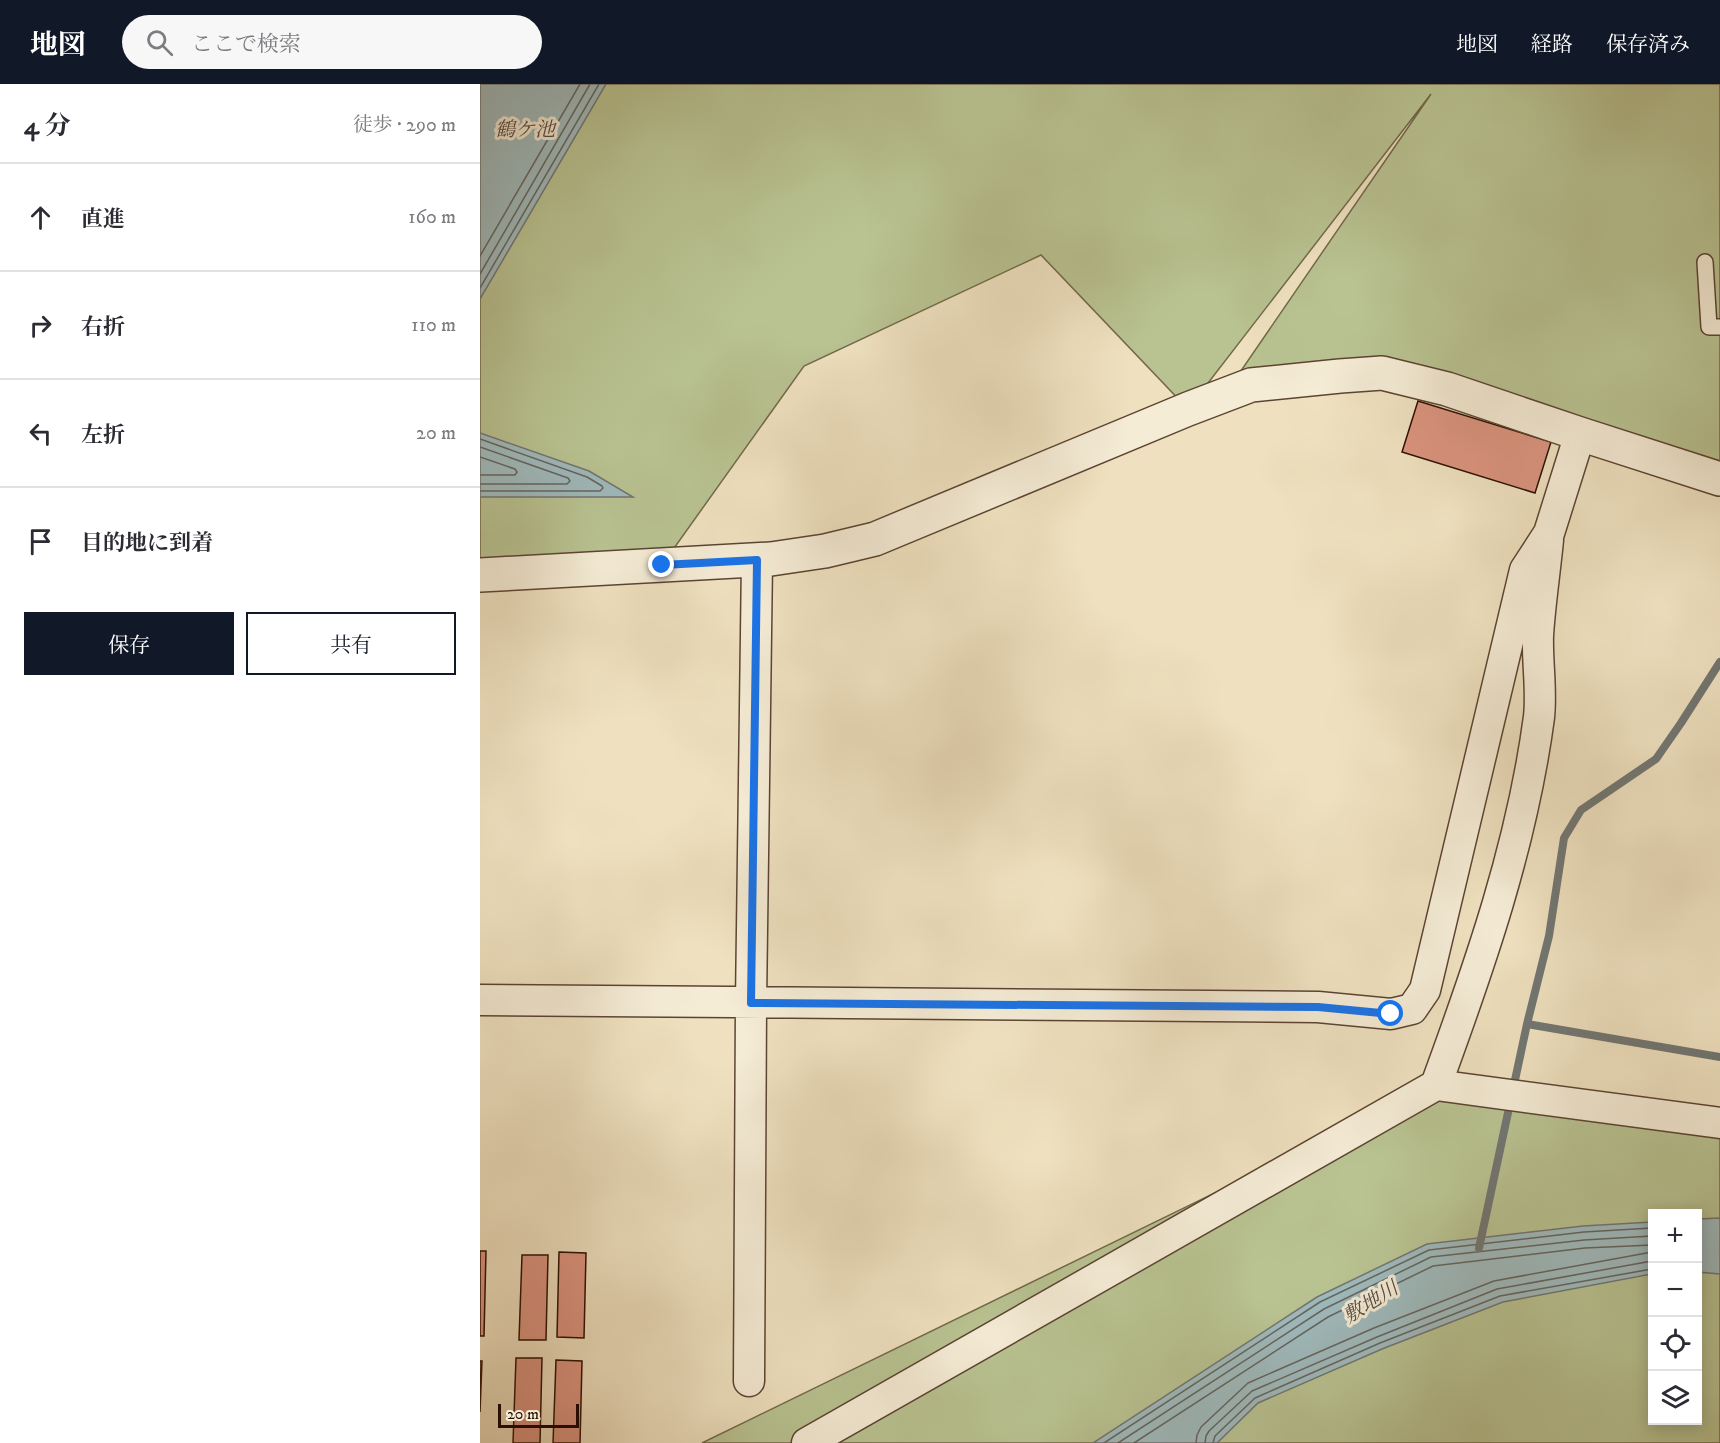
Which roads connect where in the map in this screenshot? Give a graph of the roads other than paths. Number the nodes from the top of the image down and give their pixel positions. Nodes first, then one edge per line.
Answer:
1 (1705, 262) dead end
2 (1720, 327) edge
3 (1580, 434) junction
4 (1720, 479) edge
5 (1549, 533) junction
6 (757, 560) junction
7 (480, 575) edge
8 (480, 1000) edge
9 (751, 1003) junction
10 (1436, 1085) junction
11 (1720, 1123) edge
12 (749, 1381) dead end
13 (807, 1443) edge

1 - 2 lane
3 - 4 street
3 - 5 street
3 - 6 street
5 - 9 street
5 - 10 street
6 - 7 street
6 - 9 street
8 - 9 street
9 - 12 street
10 - 11 street
10 - 13 street

